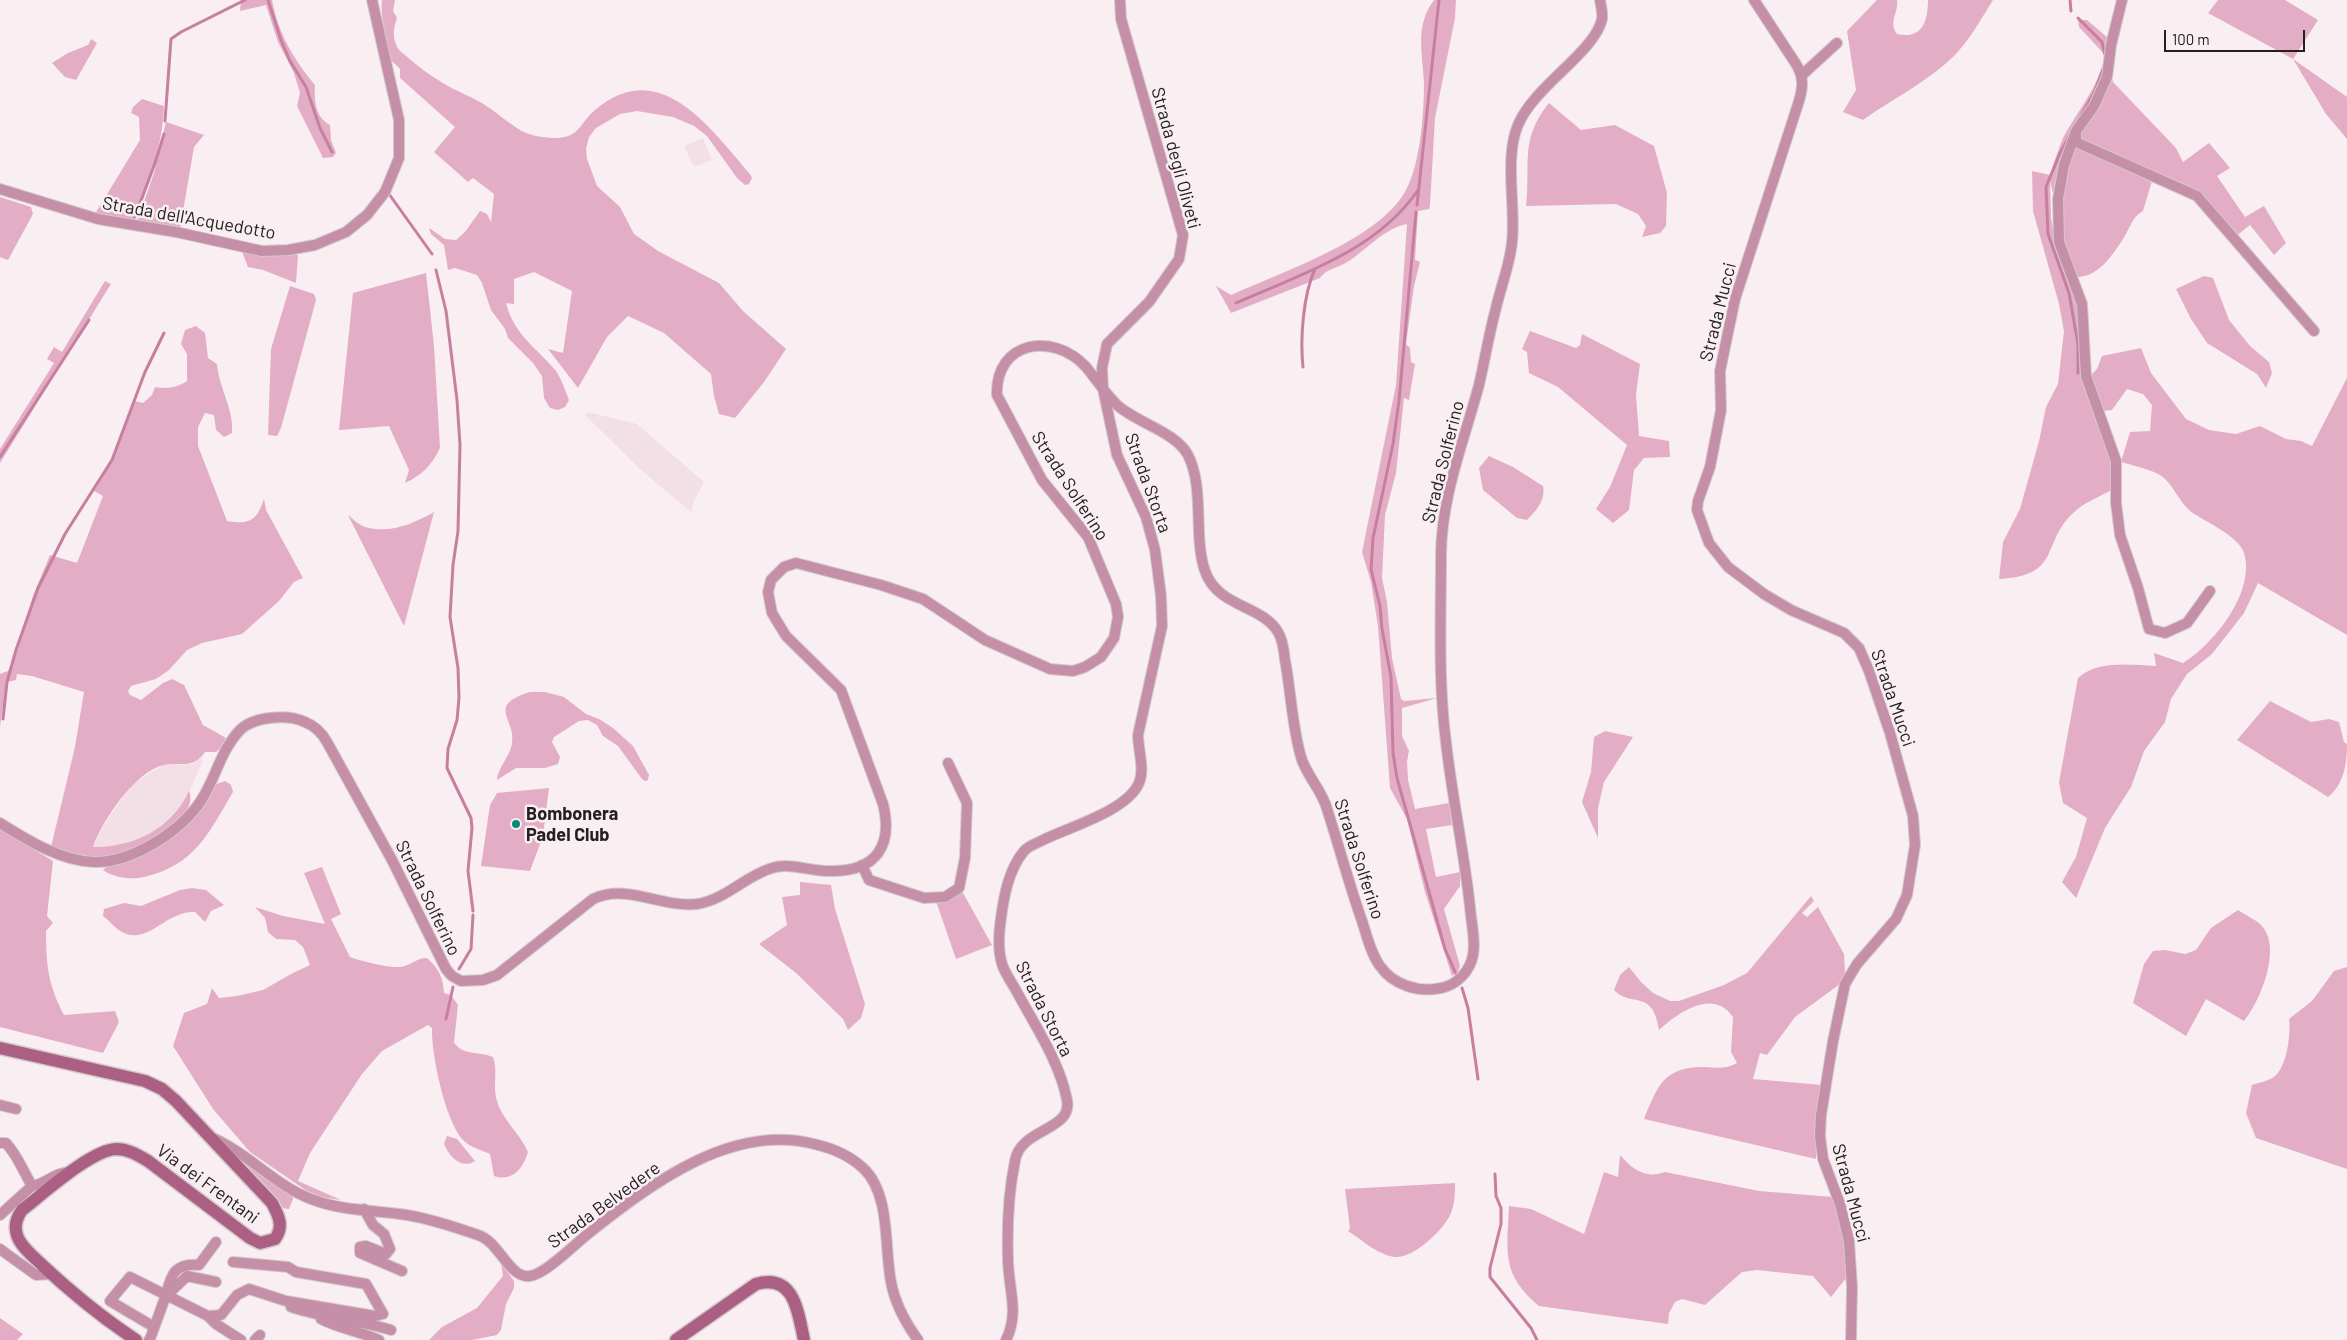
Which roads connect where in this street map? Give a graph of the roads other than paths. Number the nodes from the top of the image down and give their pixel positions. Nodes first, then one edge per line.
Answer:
1 (372, 0) edge
2 (1120, 0) edge
3 (1600, 0) edge
4 (1754, 0) edge
5 (2122, 0) edge
6 (1837, 43) dead end
7 (1802, 75) junction
8 (2076, 131) junction
9 (0, 189) edge
10 (2314, 331) dead end
11 (1103, 389) junction
12 (2210, 591) dead end
13 (948, 763) dead end
14 (0, 823) edge
15 (862, 865) junction
16 (0, 1048) edge
17 (0, 1105) edge
18 (16, 1108) dead end
19 (209, 1136) junction
20 (0, 1143) edge
21 (72, 1172) junction
22 (32, 1186) junction
23 (364, 1210) junction
24 (0, 1215) edge
25 (216, 1242) dead end
26 (0, 1248) edge
27 (233, 1262) dead end
28 (402, 1271) dead end
29 (52, 1274) junction
30 (216, 1282) dead end
31 (166, 1295) junction
32 (286, 1301) junction
33 (208, 1316) junction
34 (316, 1316) junction
35 (154, 1327) junction
36 (391, 1330) dead end
37 (136, 1340) edge
38 (149, 1340) edge
39 (241, 1340) edge
40 (379, 1340) edge
41 (676, 1340) edge
42 (804, 1340) edge
43 (918, 1340) edge
44 (1006, 1340) edge
45 (1851, 1340) edge

1 - 9 street, Strada dell'Acquedotto
2 - 11 street, Strada degli Oliveti
3 - 11 street, Strada Solferino
4 - 7 street
5 - 8 street
6 - 7 street
7 - 45 street, Strada Mucci
8 - 10 street
8 - 12 street
11 - 15 street, Strada Solferino
11 - 44 street, Strada Storta
13 - 15 street
14 - 15 street, Strada Solferino
16 - 19 main road, Via dei Frentani
17 - 18 street
19 - 21 main road, Via dei Frentani
19 - 23 street, Strada Belvedere
20 - 22 street
21 - 22 street
21 - 29 main road, Via dei Frentani
22 - 24 street
23 - 28 street
23 - 43 street, Strada Belvedere
25 - 31 street
26 - 29 street
27 - 32 street
29 - 37 main road, Via dei Frentani
30 - 31 street
31 - 33 street
31 - 35 street
31 - 35 street
32 - 33 street
32 - 34 street
33 - 39 street
34 - 36 street
34 - 40 street
35 - 38 street
41 - 42 main road

